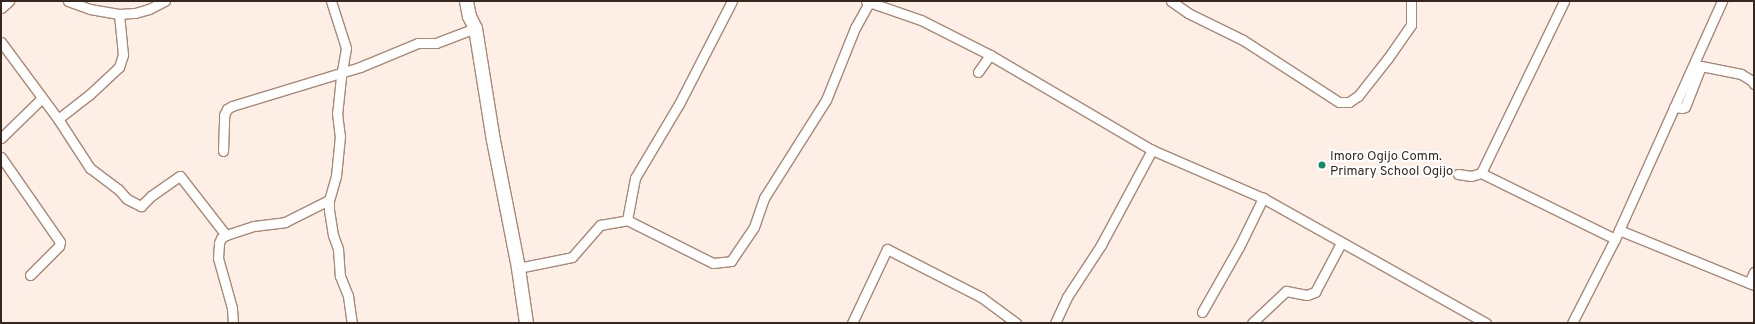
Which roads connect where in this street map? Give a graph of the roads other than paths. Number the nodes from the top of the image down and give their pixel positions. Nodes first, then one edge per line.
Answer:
1 (10, 1) edge
2 (68, 1) edge
3 (165, 1) edge
4 (331, 1) edge
5 (466, 1) edge
6 (732, 1) edge
7 (1171, 1) edge
8 (1410, 1) edge
9 (1564, 1) edge
10 (1722, 1) edge
11 (868, 2) edge
12 (1, 8) edge
13 (118, 14) junction
14 (475, 28) junction
15 (1, 42) edge
16 (990, 55) junction
17 (342, 72) junction
18 (978, 72) dead end
19 (1754, 84) edge
20 (42, 98) junction
21 (1674, 107) junction
22 (58, 119) junction
23 (1, 138) edge
24 (1152, 150) junction
25 (223, 151) dead end
26 (1, 157) edge
27 (1481, 173) junction
28 (1458, 174) dead end
29 (1263, 198) junction
30 (330, 200) junction
31 (627, 220) junction
32 (1619, 230) junction
33 (226, 235) junction
34 (1615, 239) junction
35 (1341, 243) junction
36 (518, 268) junction
37 (1754, 272) edge
38 (30, 274) dead end
39 (1752, 284) edge
40 (1202, 312) dead end
41 (233, 323) edge
42 (352, 323) edge
43 (526, 323) edge
44 (852, 323) edge
45 (1016, 323) edge
46 (1055, 323) edge
47 (1252, 323) edge
48 (1486, 323) edge
49 (1572, 323) edge

1 - 12 street
2 - 13 street
3 - 13 street
4 - 17 street
5 - 14 street
6 - 31 street
7 - 8 street
9 - 27 street
10 - 21 street
11 - 16 street
11 - 31 street
13 - 22 street
14 - 17 street
14 - 36 street
15 - 20 street
16 - 18 street
16 - 24 street
17 - 25 street
17 - 30 street
19 - 21 street
20 - 22 street
20 - 23 street
21 - 32 street
22 - 33 street
24 - 29 street
24 - 46 street
26 - 38 street
27 - 28 street
27 - 34 street
29 - 35 street
29 - 40 street
30 - 33 street
30 - 42 street
31 - 36 street
32 - 34 street
32 - 39 street
33 - 41 street
34 - 49 street
35 - 47 street
35 - 48 street
36 - 43 street
37 - 39 street
44 - 45 street

